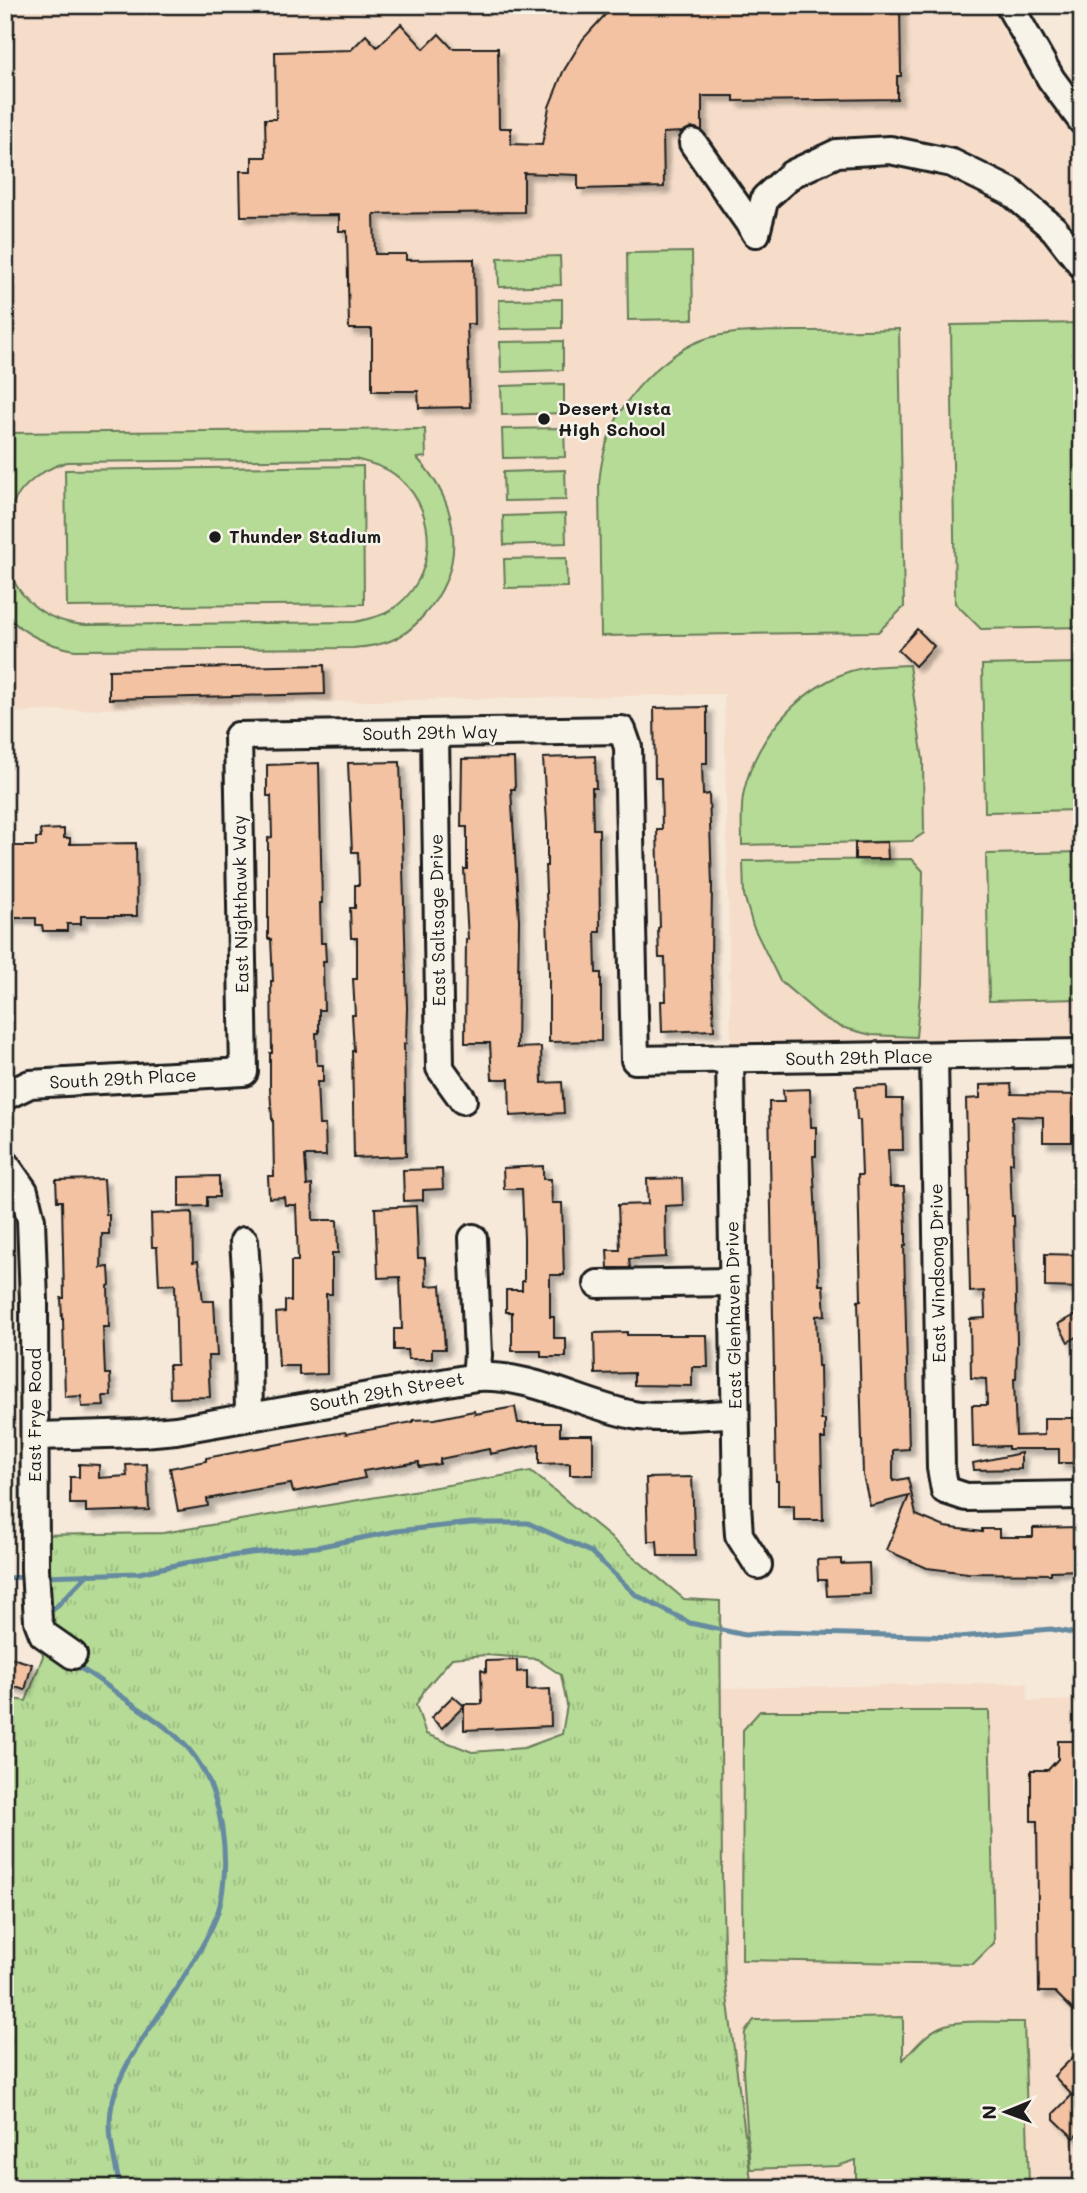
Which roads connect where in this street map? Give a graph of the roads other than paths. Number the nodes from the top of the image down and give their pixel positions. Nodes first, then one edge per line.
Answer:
1 (1009, 5) edge
2 (1082, 121) edge
3 (693, 144) dead end
4 (1082, 265) edge
5 (435, 733) junction
6 (238, 736) joint
7 (1082, 1054) edge
8 (934, 1056) junction
9 (635, 1060) joint
10 (730, 1060) junction
11 (244, 1072) joint
12 (5, 1096) edge
13 (463, 1100) dead end
14 (5, 1164) edge
15 (473, 1238) dead end
16 (244, 1241) dead end
17 (733, 1282) junction
18 (598, 1284) dead end
19 (476, 1377) junction
20 (736, 1414) junction
21 (248, 1417) junction
22 (36, 1436) junction
23 (1082, 1495) edge
24 (758, 1565) dead end
25 (73, 1655) dead end

1 - 2 street
3 - 4 street
5 - 6 street, South 29th Way
5 - 9 street, South 29th Way
5 - 13 street, East Saltsage Drive
6 - 11 street, East Nighthawk Way
7 - 8 street, South 29th Place
8 - 10 street, South 29th Place
8 - 23 street, East Windsong Drive
9 - 10 street, South 29th Place
10 - 17 street, East Glenhaven Drive
11 - 12 street, South 29th Place
14 - 22 street, East Frye Road
15 - 19 street
16 - 21 street
17 - 18 street
17 - 20 street, East Glenhaven Drive
19 - 20 street, South 29th Street
19 - 21 street, South 29th Street
20 - 24 street, East Glenhaven Drive
21 - 22 street, South 29th Street
22 - 25 street, East Frye Road

